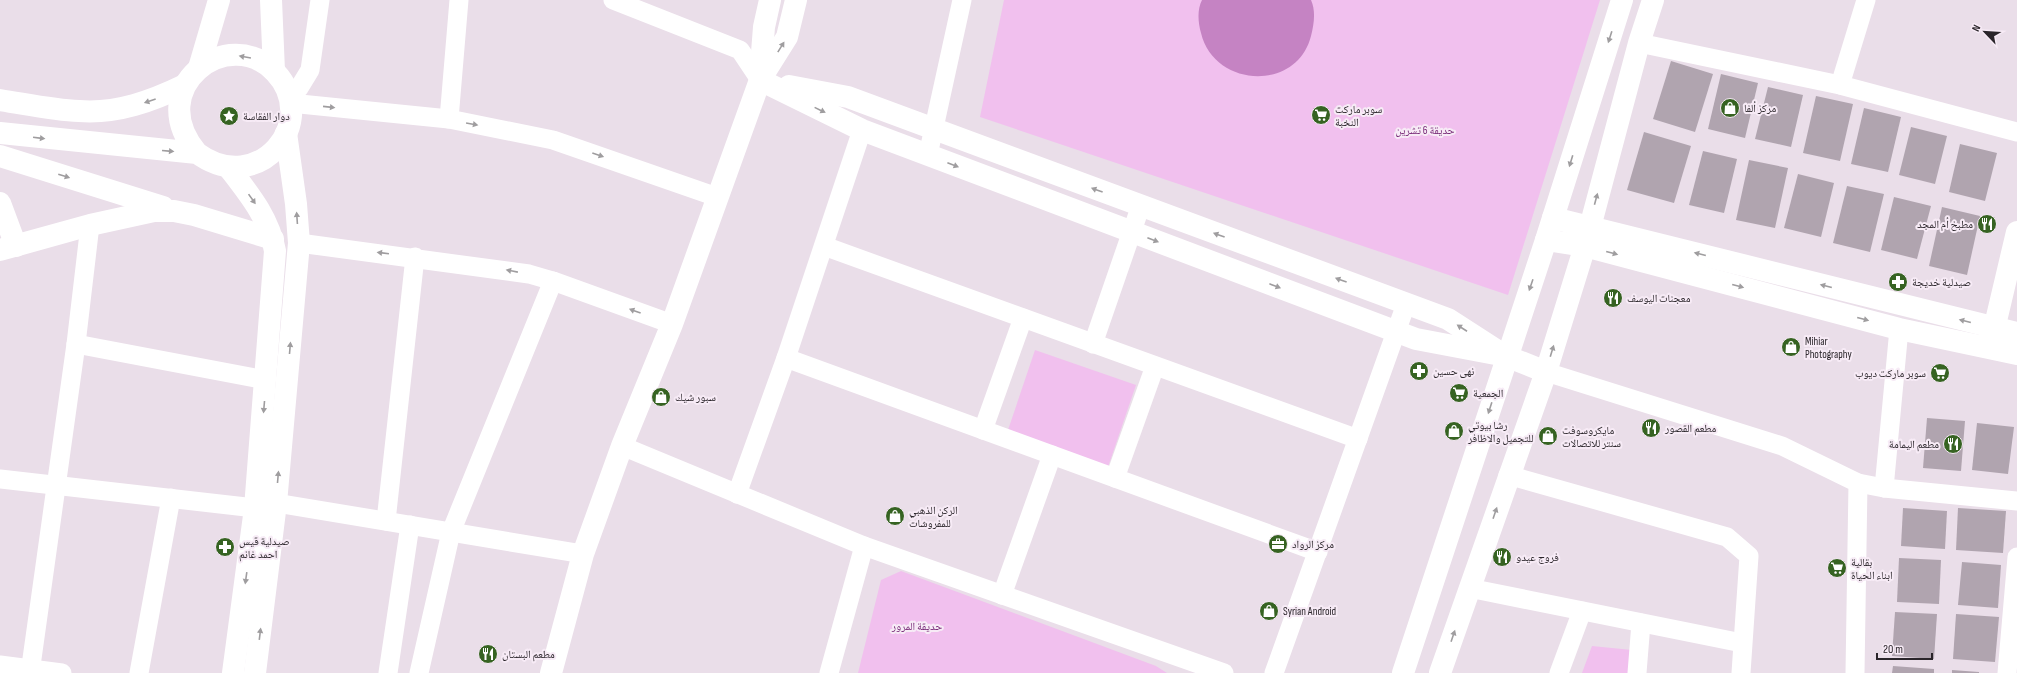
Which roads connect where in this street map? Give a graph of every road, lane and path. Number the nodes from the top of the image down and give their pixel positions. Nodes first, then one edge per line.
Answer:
1 (219, 0) edge
2 (271, 0) edge
3 (320, 0) edge
4 (459, 0) edge
5 (613, 0) edge
6 (770, 0) edge
7 (796, 0) edge
8 (962, 0) edge
9 (1622, 0) edge
10 (1653, 0) edge
11 (1866, 0) edge
12 (1639, 43) junction
13 (199, 68) junction
14 (274, 71) junction
15 (760, 80) junction
16 (185, 85) junction
17 (1840, 85) junction
18 (0, 100) edge
19 (290, 100) junction
20 (449, 119) junction
21 (862, 130) junction
22 (934, 130) junction
23 (2017, 132) edge
24 (0, 133) edge
25 (286, 133) junction
26 (197, 153) junction
27 (928, 155) junction
28 (0, 156) edge
29 (229, 168) junction
30 (717, 196) junction
31 (0, 203) edge
32 (1141, 206) junction
33 (174, 211) junction
34 (1553, 218) junction
35 (90, 225) junction
36 (1132, 232) junction
37 (2017, 232) edge
38 (1587, 236) junction
39 (273, 239) junction
40 (1546, 240) junction
41 (299, 243) junction
42 (824, 246) junction
43 (8, 248) edge
44 (415, 257) junction
45 (553, 281) junction
46 (1406, 304) junction
47 (1023, 318) junction
48 (672, 324) junction
49 (1899, 329) junction
50 (1397, 332) junction
51 (2017, 333) edge
52 (1992, 338) junction
53 (76, 344) junction
54 (1093, 344) junction
55 (2017, 354) edge
56 (1506, 356) junction
57 (786, 358) junction
58 (1155, 366) junction
59 (1546, 372) junction
60 (266, 380) junction
61 (983, 430) junction
62 (1358, 439) junction
63 (622, 446) junction
64 (1052, 455) junction
65 (1508, 475) junction
66 (1115, 478) junction
67 (0, 479) edge
68 (1858, 483) junction
69 (56, 485) junction
70 (1884, 488) junction
71 (737, 494) junction
72 (171, 498) junction
73 (2017, 501) edge
74 (276, 503) junction
75 (255, 508) junction
76 (386, 521) junction
77 (410, 525) junction
78 (451, 532) junction
79 (864, 546) junction
80 (1318, 552) junction
81 (583, 554) junction
82 (2017, 557) edge
83 (1469, 588) junction
84 (1002, 595) junction
85 (1582, 611) junction
86 (1641, 622) junction
87 (1742, 643) junction
88 (0, 665) edge
89 (1190, 668) edge
90 (30, 671) edge
91 (62, 673) edge
92 (139, 673) edge
93 (233, 673) edge
94 (255, 673) edge
95 (388, 673) edge
96 (420, 673) edge
97 (551, 673) edge
98 (829, 673) edge
99 (1224, 673) edge
100 (1274, 673) edge
101 (1403, 673) edge
102 (1440, 673) edge
103 (1559, 673) edge
104 (1637, 673) edge
105 (1741, 673) edge
106 (1855, 673) edge
107 (2007, 673) edge

1 - 13 main road
2 - 14 main road
3 - 19 street
4 - 20 street
5 - 15 street
6 - 15 main road
15 -> 7 main road
8 - 22 street
9 -> 34 main road
10 - 12 main road
11 - 17 street
12 - 17 street
38 -> 12 main road
14 -> 13 main road
13 - 16 main road
14 - 19 main road
15 -> 21 main road
15 - 22 main road
15 - 30 main road
16 -> 18 main road
16 - 26 main road
17 - 23 street
19 -> 20 street
19 - 25 main road
20 -> 30 street
21 - 27 main road
21 - 42 street
22 - 27 street
32 -> 22 main road
24 -> 26 main road
25 - 29 main road
41 -> 25 main road
26 - 29 main road
27 -> 36 main road
28 -> 33 main road
29 -> 39 main road
30 - 48 main road
31 - 43 main road
32 - 36 street
46 -> 32 main road
33 - 35 main road
33 - 39 main road
34 - 38 main road
34 - 40 main road
35 - 43 main road
35 - 53 street
36 -> 50 main road
36 - 54 street
37 - 52 main road
38 - 40 main road
38 -> 49 main road
52 -> 38 main road
59 -> 38 main road
39 - 60 main road
40 -> 56 main road
44 -> 41 street
74 -> 41 main road
42 - 47 street
42 - 57 street
45 -> 44 street
44 - 76 street
48 -> 45 street
45 - 78 street
46 - 50 street
56 -> 46 main road
47 - 54 street
47 - 61 street
48 - 63 main road
49 - 52 main road
49 - 70 street
50 - 56 main road
50 - 62 street
51 - 52 main road
52 - 55 main road
53 - 60 street
53 - 69 street
54 - 58 street
56 - 59 main road
56 -> 101 main road
57 - 61 street
57 - 71 street
58 - 62 street
58 - 66 street
59 - 65 main road
59 - 68 street
60 -> 75 main road
61 - 64 street
62 - 80 street
63 - 71 street
63 - 81 main road
64 - 66 street
64 - 84 street
83 -> 65 main road
65 - 87 street
66 - 80 street
67 - 69 street
68 - 70 street
68 - 106 street
69 - 72 street
69 - 90 street
70 - 73 street
71 - 79 street
72 - 75 street
72 - 92 street
74 - 76 street
94 -> 74 main road
75 -> 93 main road
76 - 77 street
77 - 78 street
77 - 95 street
78 - 81 street
78 - 96 street
79 - 84 street
79 - 98 street
80 - 100 street
81 - 97 main road
82 - 107 street
83 - 85 street
102 -> 83 main road
84 - 89 street
85 - 86 street
85 - 103 street
86 - 87 street
86 - 104 street
87 - 105 street
88 - 90 street
89 - 99 street
90 - 91 street

